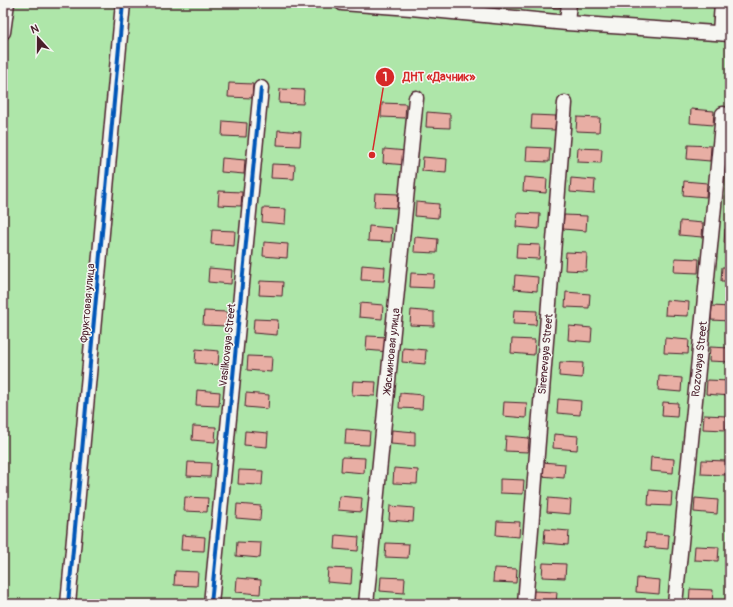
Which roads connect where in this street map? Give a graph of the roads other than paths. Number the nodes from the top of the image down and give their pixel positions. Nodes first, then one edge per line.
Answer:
1 (7, 3) edge
2 (123, 3) edge
3 (342, 3) edge
4 (568, 3) edge
5 (722, 3) edge
6 (411, 5) edge
7 (567, 23) junction
8 (3, 32) edge
9 (725, 34) edge
10 (261, 88) dead end
11 (416, 98) dead end
12 (565, 103) dead end
13 (723, 114) dead end
14 (68, 604) edge
15 (211, 604) edge
16 (366, 604) edge
17 (525, 604) edge
18 (675, 604) edge

1 - 8 street
2 - 14 street, Фруктовая улица
3 - 6 street
4 - 7 street
5 - 9 street
6 - 7 street
7 - 9 street
10 - 15 street, Vasilkovaya Street
11 - 16 street, Жасминовая улица
12 - 17 street, Sirenevaya Street
13 - 18 street, Rozovaya Street

